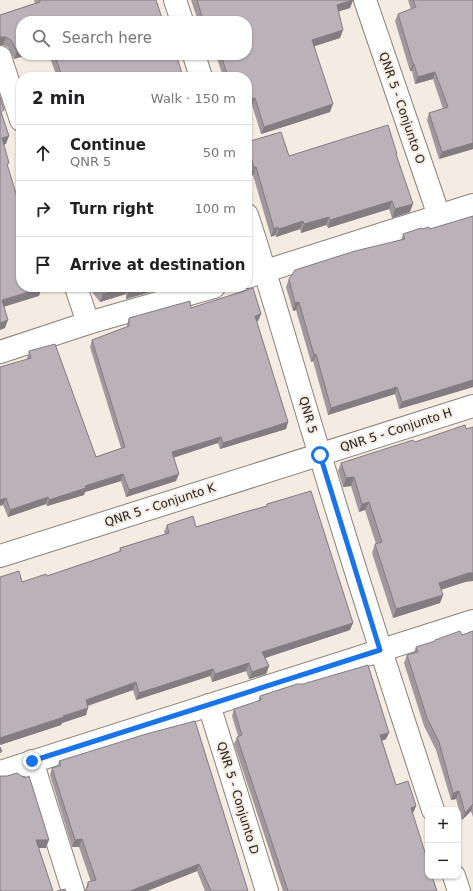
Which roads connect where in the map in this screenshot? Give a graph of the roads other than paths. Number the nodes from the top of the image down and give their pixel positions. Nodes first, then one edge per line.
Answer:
1 (175, 0) edge
2 (365, 0) edge
3 (180, 16) edge
4 (0, 57) edge
5 (196, 60) edge
6 (199, 72) edge
7 (16, 105) edge
8 (473, 205) edge
9 (439, 216) junction
10 (252, 248) edge
11 (256, 275) edge
12 (78, 292) edge
13 (196, 292) edge
14 (88, 323) junction
15 (0, 352) edge
16 (473, 406) edge
17 (320, 455) junction
18 (0, 556) edge
19 (473, 621) edge
20 (380, 650) junction
21 (209, 704) junction
22 (32, 761) junction
23 (0, 772) edge
24 (432, 807) edge
25 (455, 879) edge
26 (73, 891) edge
27 (267, 891) edge
28 (459, 891) edge

1 - 3 street
2 - 9 street, QNR 5 - Conjunto O
4 - 7 street
5 - 6 street
8 - 9 street
9 - 11 street
10 - 11 street, QNR 5
11 - 17 street, QNR 5
12 - 14 street
13 - 14 street
14 - 15 street
16 - 17 street, QNR 5 - Conjunto H
17 - 18 street, QNR 5 - Conjunto K
17 - 20 street, QNR 5
19 - 20 street
20 - 21 street
20 - 24 street
21 - 22 street
21 - 27 street, QNR 5 - Conjunto D
22 - 23 street
22 - 26 street
25 - 28 street

